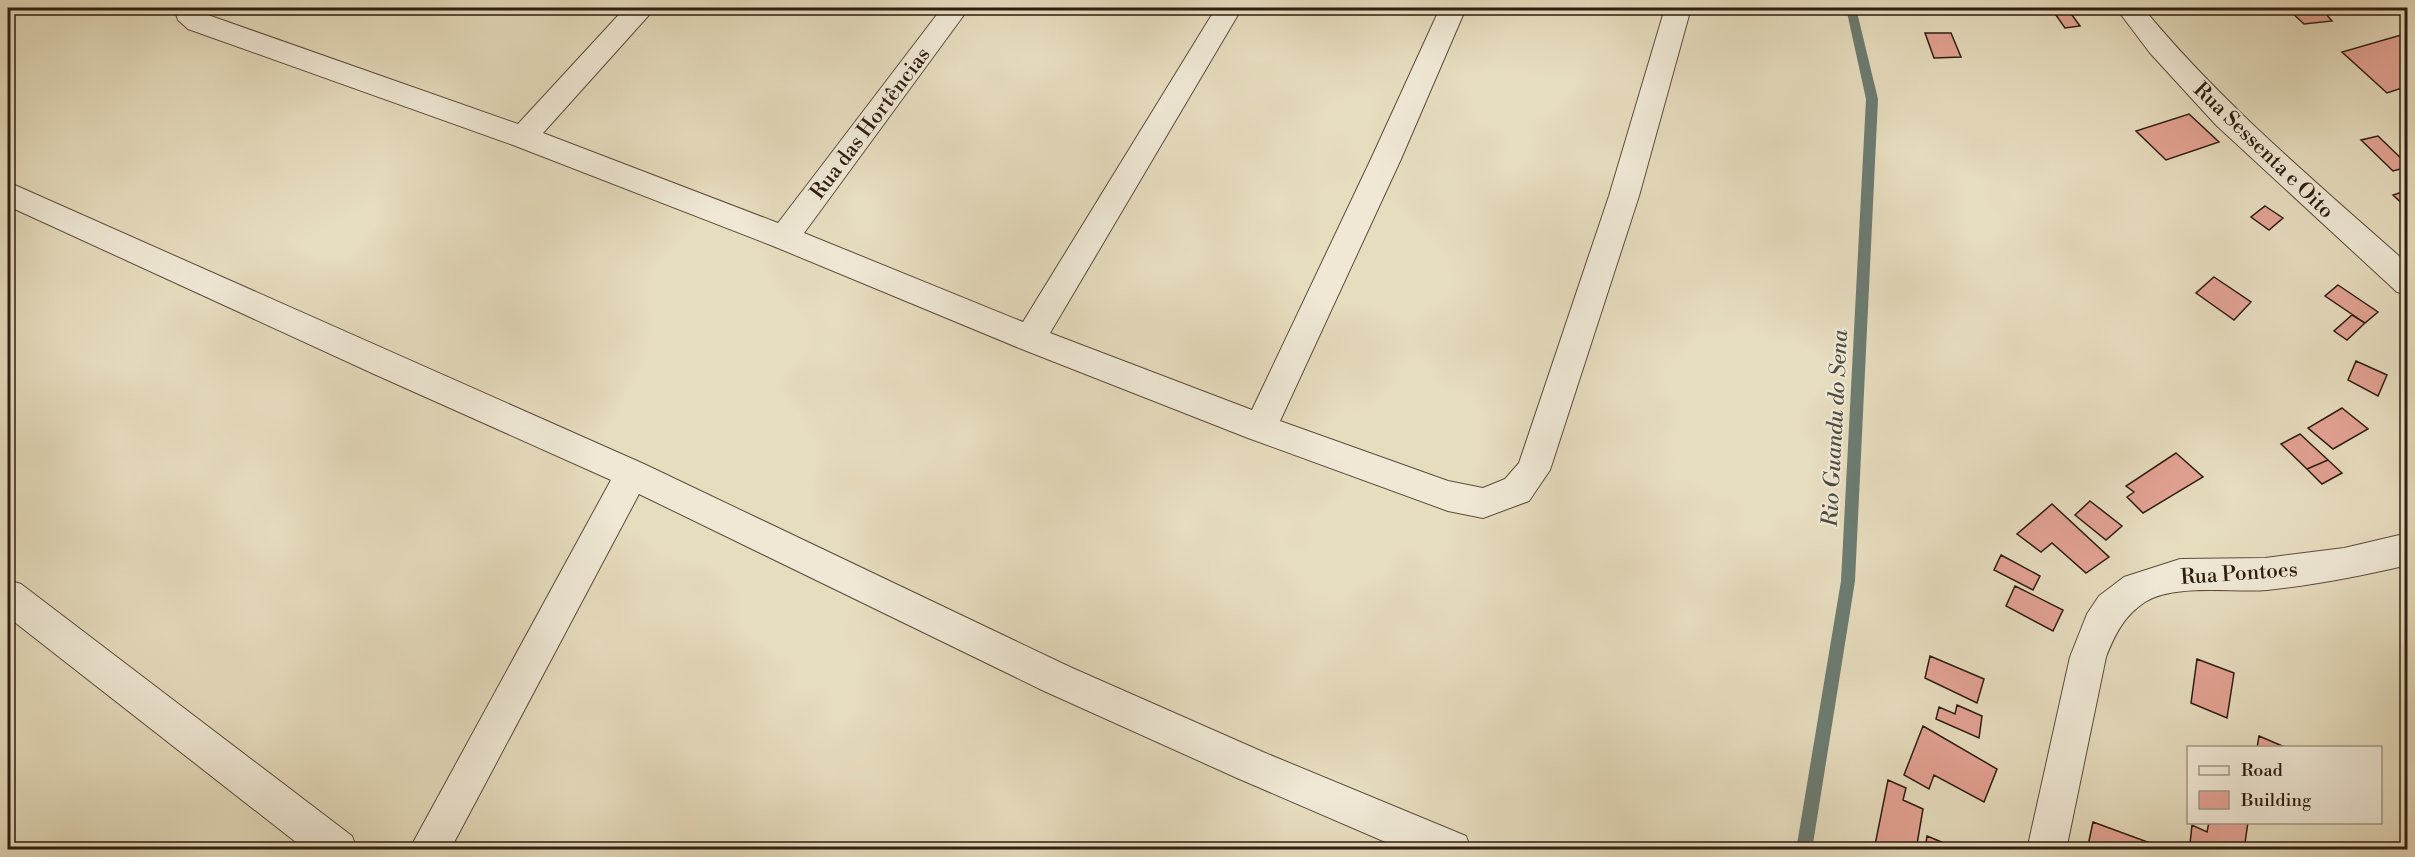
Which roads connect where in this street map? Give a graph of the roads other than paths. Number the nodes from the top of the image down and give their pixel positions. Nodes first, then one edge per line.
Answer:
1 (187, 8) edge
2 (640, 8) edge
3 (956, 8) edge
4 (1229, 8) edge
5 (1453, 8) edge
6 (1678, 8) edge
7 (2129, 8) edge
8 (523, 137) junction
9 (8, 193) edge
10 (783, 238) junction
11 (2408, 283) edge
12 (1030, 339) junction
13 (1260, 428) junction
14 (632, 474) junction
15 (2408, 549) edge
16 (8, 596) edge
17 (339, 849) edge
18 (428, 849) edge
19 (1452, 849) edge
20 (2046, 849) edge

1 - 8 street
2 - 8 street
3 - 10 street, Rua das Hortências
4 - 12 street
5 - 13 street
6 - 13 street
7 - 11 street, Rua Sessenta e Oito
8 - 10 street
9 - 14 street
10 - 12 street
12 - 13 street
14 - 18 street
14 - 19 street
15 - 20 street, Rua Pontoes
16 - 17 street

